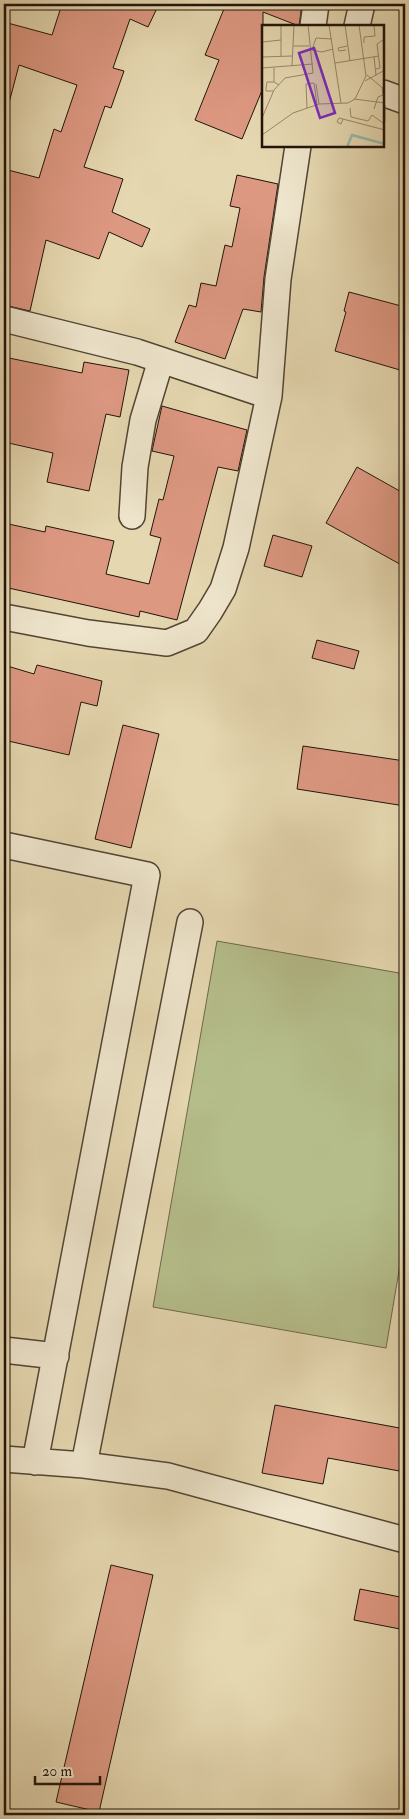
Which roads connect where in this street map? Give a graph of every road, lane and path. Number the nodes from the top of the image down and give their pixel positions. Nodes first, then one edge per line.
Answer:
1 (316, 4) edge
2 (362, 4) edge
3 (313, 25) edge
4 (357, 25) edge
5 (384, 93) edge
6 (405, 101) edge
7 (298, 148) edge
8 (4, 319) edge
9 (161, 360) junction
10 (269, 396) junction
11 (132, 516) dead end
12 (4, 618) edge
13 (4, 845) edge
14 (190, 922) dead end
15 (4, 1350) edge
16 (56, 1356) junction
17 (4, 1459) edge
18 (35, 1462) junction
19 (84, 1465) junction
20 (405, 1540) edge

1 - 3 street
2 - 4 street
5 - 6 street
7 - 10 street
8 - 9 street
9 - 10 street
9 - 11 street
10 - 12 street
13 - 16 street
14 - 19 street
15 - 16 street
16 - 18 street
17 - 18 street
18 - 19 street
19 - 20 street

